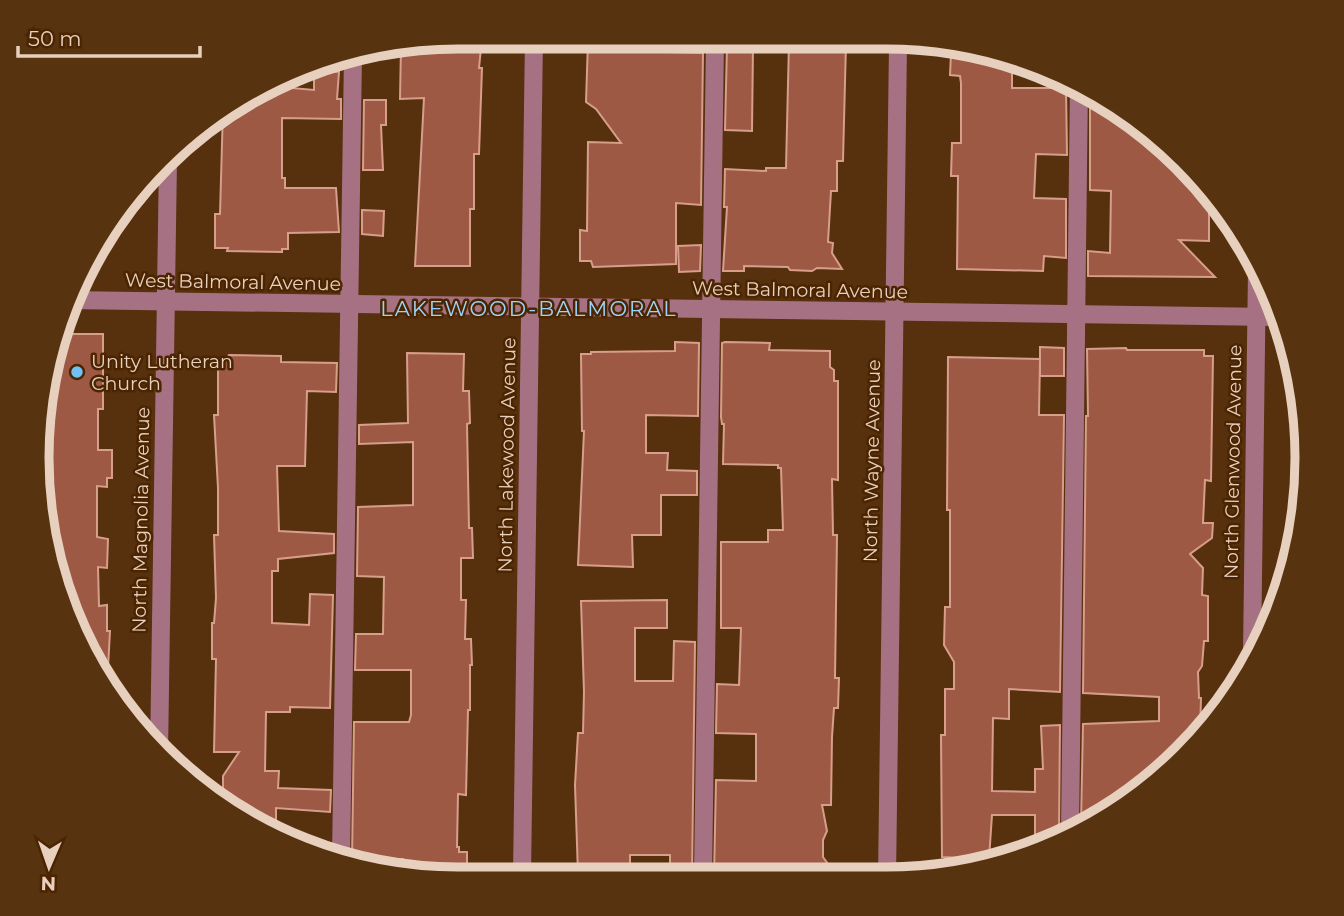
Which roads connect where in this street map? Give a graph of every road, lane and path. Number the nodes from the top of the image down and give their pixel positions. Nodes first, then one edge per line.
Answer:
1 (534, 49) edge
2 (715, 49) edge
3 (898, 49) edge
4 (353, 63) edge
5 (1079, 97) edge
6 (168, 170) edge
7 (1257, 285) edge
8 (80, 300) edge
9 (166, 302) junction
10 (350, 304) junction
11 (530, 307) junction
12 (712, 309) junction
13 (895, 312) junction
14 (1076, 314) junction
15 (1256, 317) junction
16 (1270, 317) edge
17 (1252, 640) edge
18 (159, 737) edge
19 (1070, 823) edge
20 (341, 850) edge
21 (522, 867) edge
22 (703, 867) edge
23 (887, 867) edge

1 - 11 street, North Lakewood Avenue
2 - 12 street
3 - 13 street, North Wayne Avenue
4 - 10 street
5 - 14 street
6 - 9 street, North Magnolia Avenue
7 - 15 street, North Glenwood Avenue
8 - 9 street, West Balmoral Avenue
9 - 10 street, West Balmoral Avenue
9 - 18 street, North Magnolia Avenue
10 - 11 street, West Balmoral Avenue
10 - 20 street
11 - 12 street, West Balmoral Avenue
11 - 21 street, North Lakewood Avenue
12 - 13 street, West Balmoral Avenue
12 - 22 street
13 - 14 street, West Balmoral Avenue
13 - 23 street, North Wayne Avenue
14 - 15 street, West Balmoral Avenue
14 - 19 street
15 - 16 street, West Balmoral Avenue
15 - 17 street, North Glenwood Avenue

